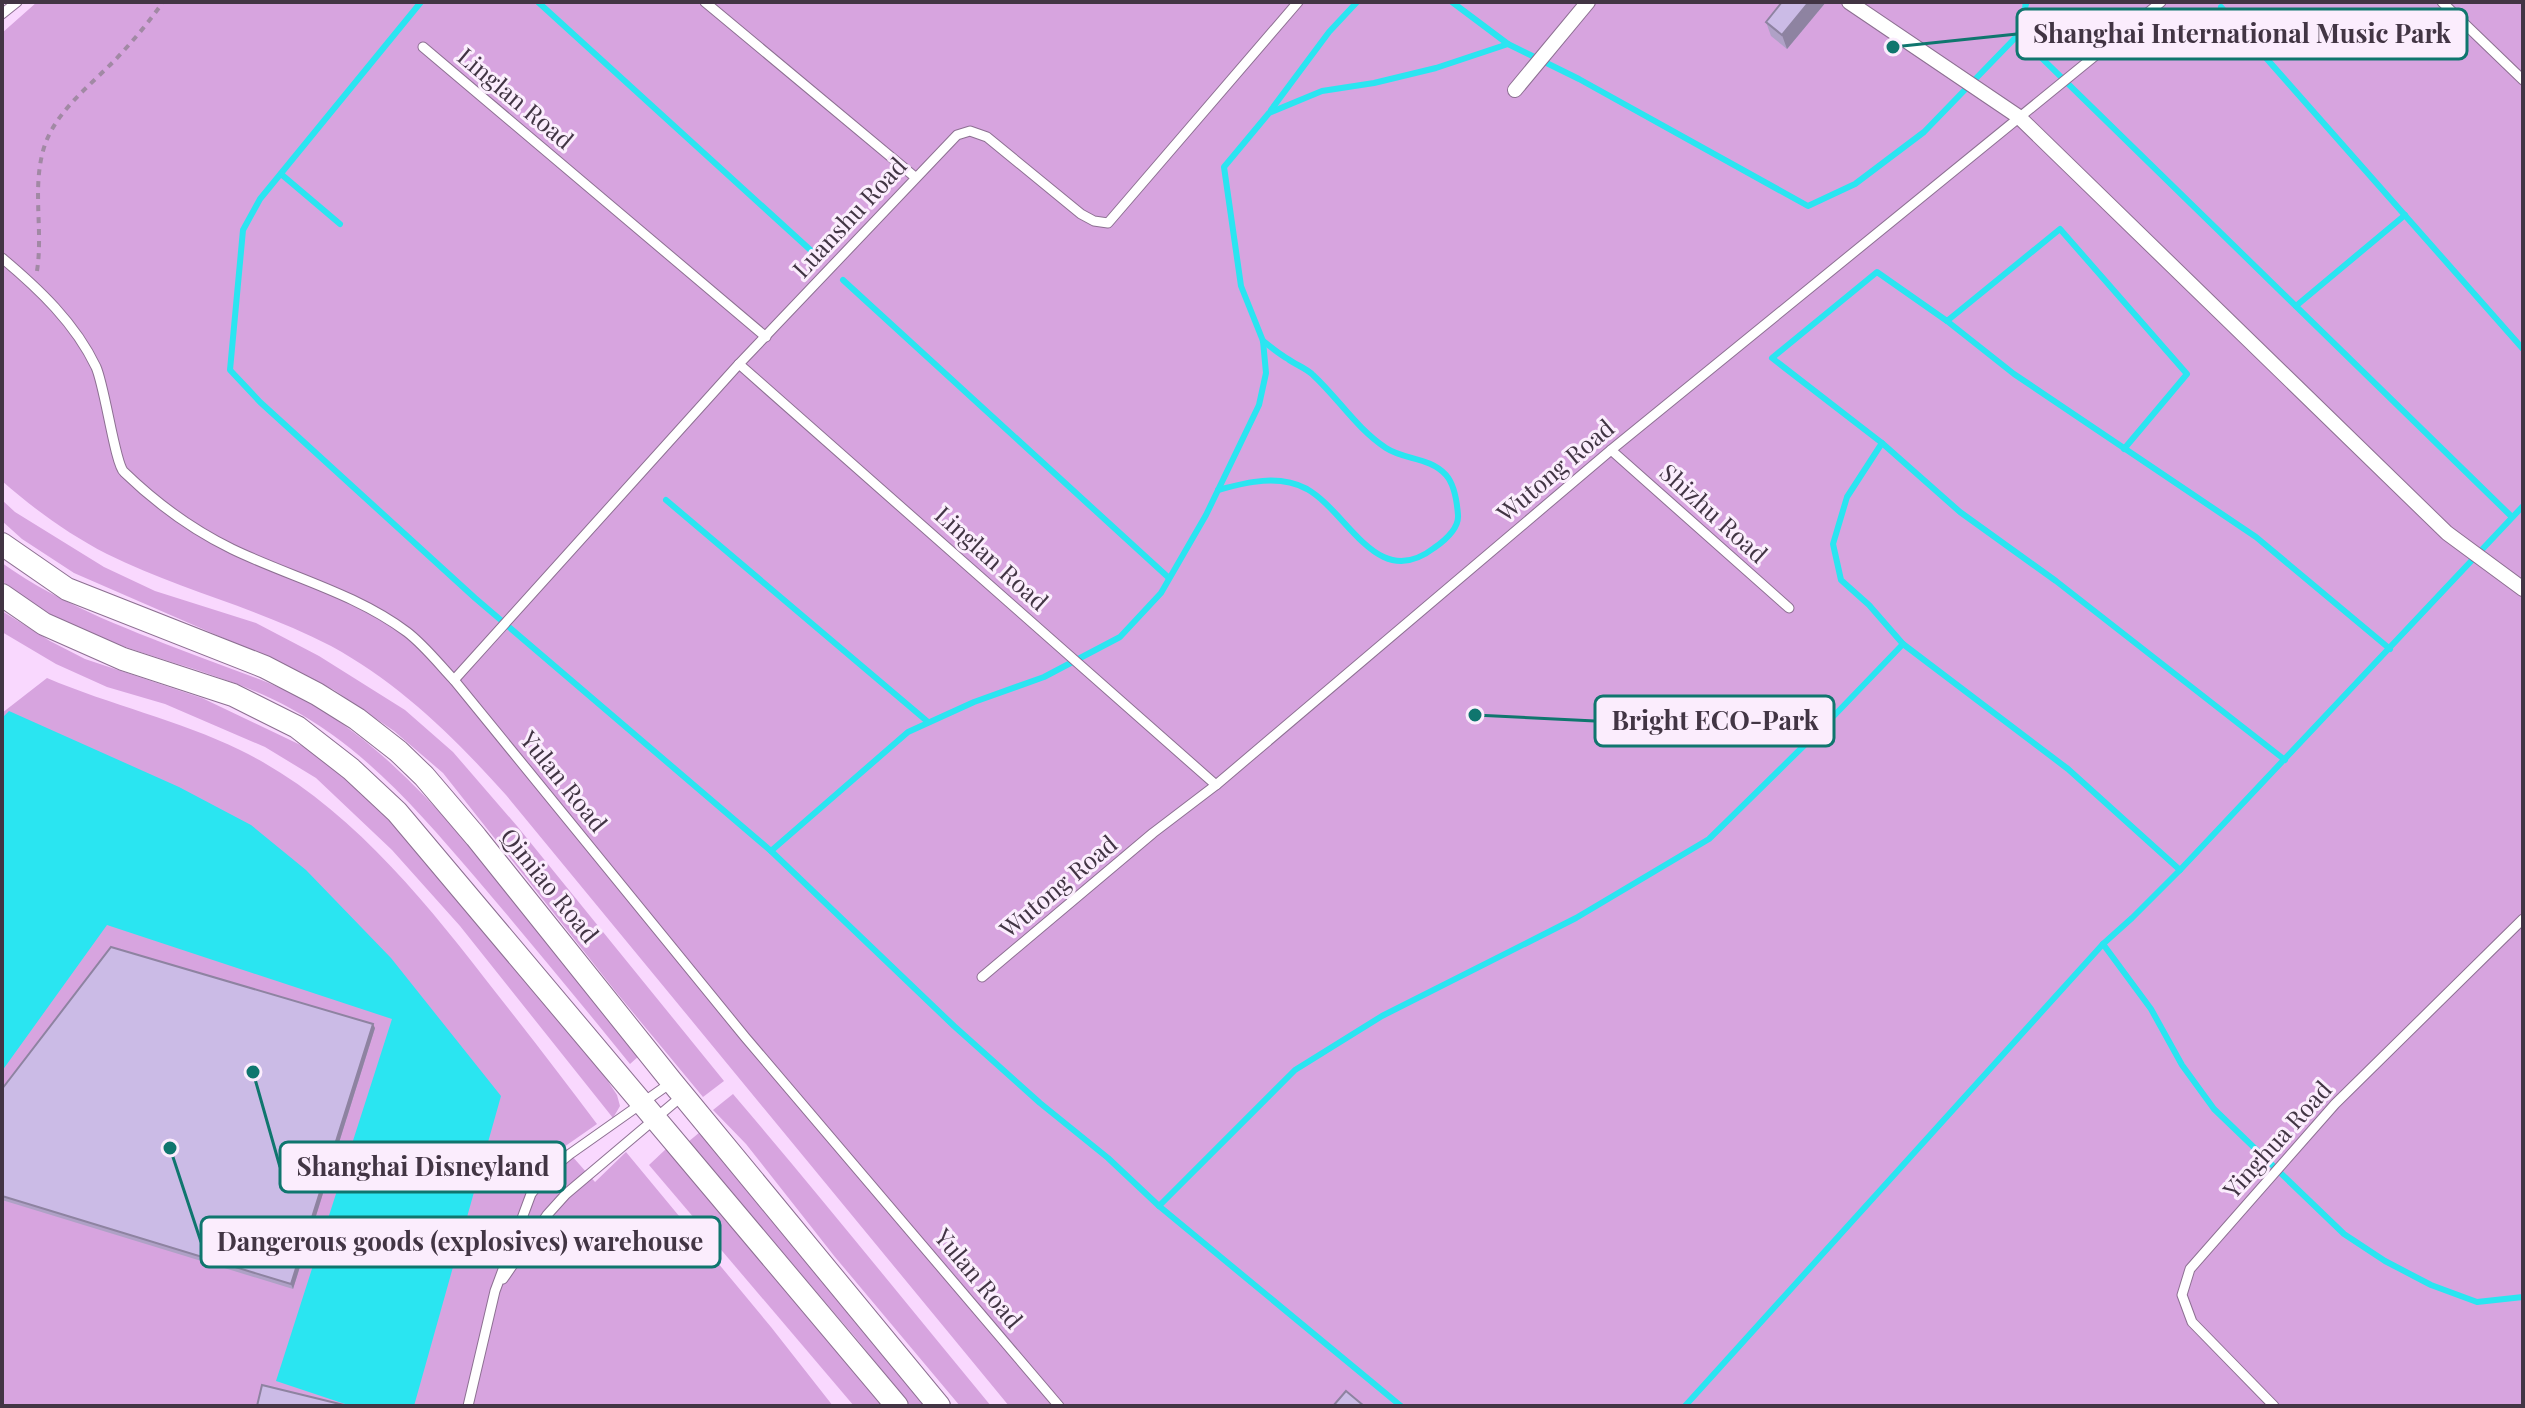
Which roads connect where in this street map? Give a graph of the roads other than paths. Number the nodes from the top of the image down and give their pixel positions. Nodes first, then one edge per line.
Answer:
1 (17, 2) edge
2 (705, 2) edge
3 (1298, 2) edge
4 (1588, 2) edge
5 (1849, 2) edge
6 (2161, 2) edge
7 (2442, 2) edge
8 (2, 14) edge
9 (423, 47) dead end
10 (2522, 78) edge
11 (1515, 90) dead end
12 (2019, 117) junction
13 (915, 177) junction
14 (2, 258) edge
15 (766, 337) junction
16 (739, 364) junction
17 (1611, 450) junction
18 (2, 544) edge
19 (2523, 589) edge
20 (2, 595) edge
21 (1789, 608) dead end
22 (454, 680) junction
23 (1216, 785) junction
24 (2523, 919) edge
25 (982, 977) dead end
26 (678, 1088) junction
27 (650, 1111) junction
28 (495, 1291) junction
29 (468, 1406) edge
30 (897, 1406) edge
31 (939, 1406) edge
32 (1059, 1406) edge
33 (2274, 1406) edge

1 - 8 lane
2 - 13 lane
3 - 13 lane, Luanshu Road
4 - 11 street
5 - 12 street
6 - 12 lane, Wutong Road
7 - 10 lane
9 - 15 lane, Linglan Road
12 - 17 lane, Wutong Road
12 - 19 street
13 - 15 lane, Luanshu Road
14 - 22 lane, Yulan Road
15 - 16 lane, Luanshu Road
16 - 22 lane, Luanshu Road
16 - 23 lane, Linglan Road
17 - 21 lane, Shizhu Road
17 - 23 lane, Wutong Road
18 - 26 street, Qimiao Road
20 - 27 street
22 - 32 lane, Yulan Road
23 - 25 lane, Wutong Road
24 - 33 lane, Yinghua Road
26 - 27 lane
26 - 27 lane
26 - 31 street, Qimiao Road
27 - 28 lane
27 - 28 lane
27 - 30 street
28 - 29 lane

